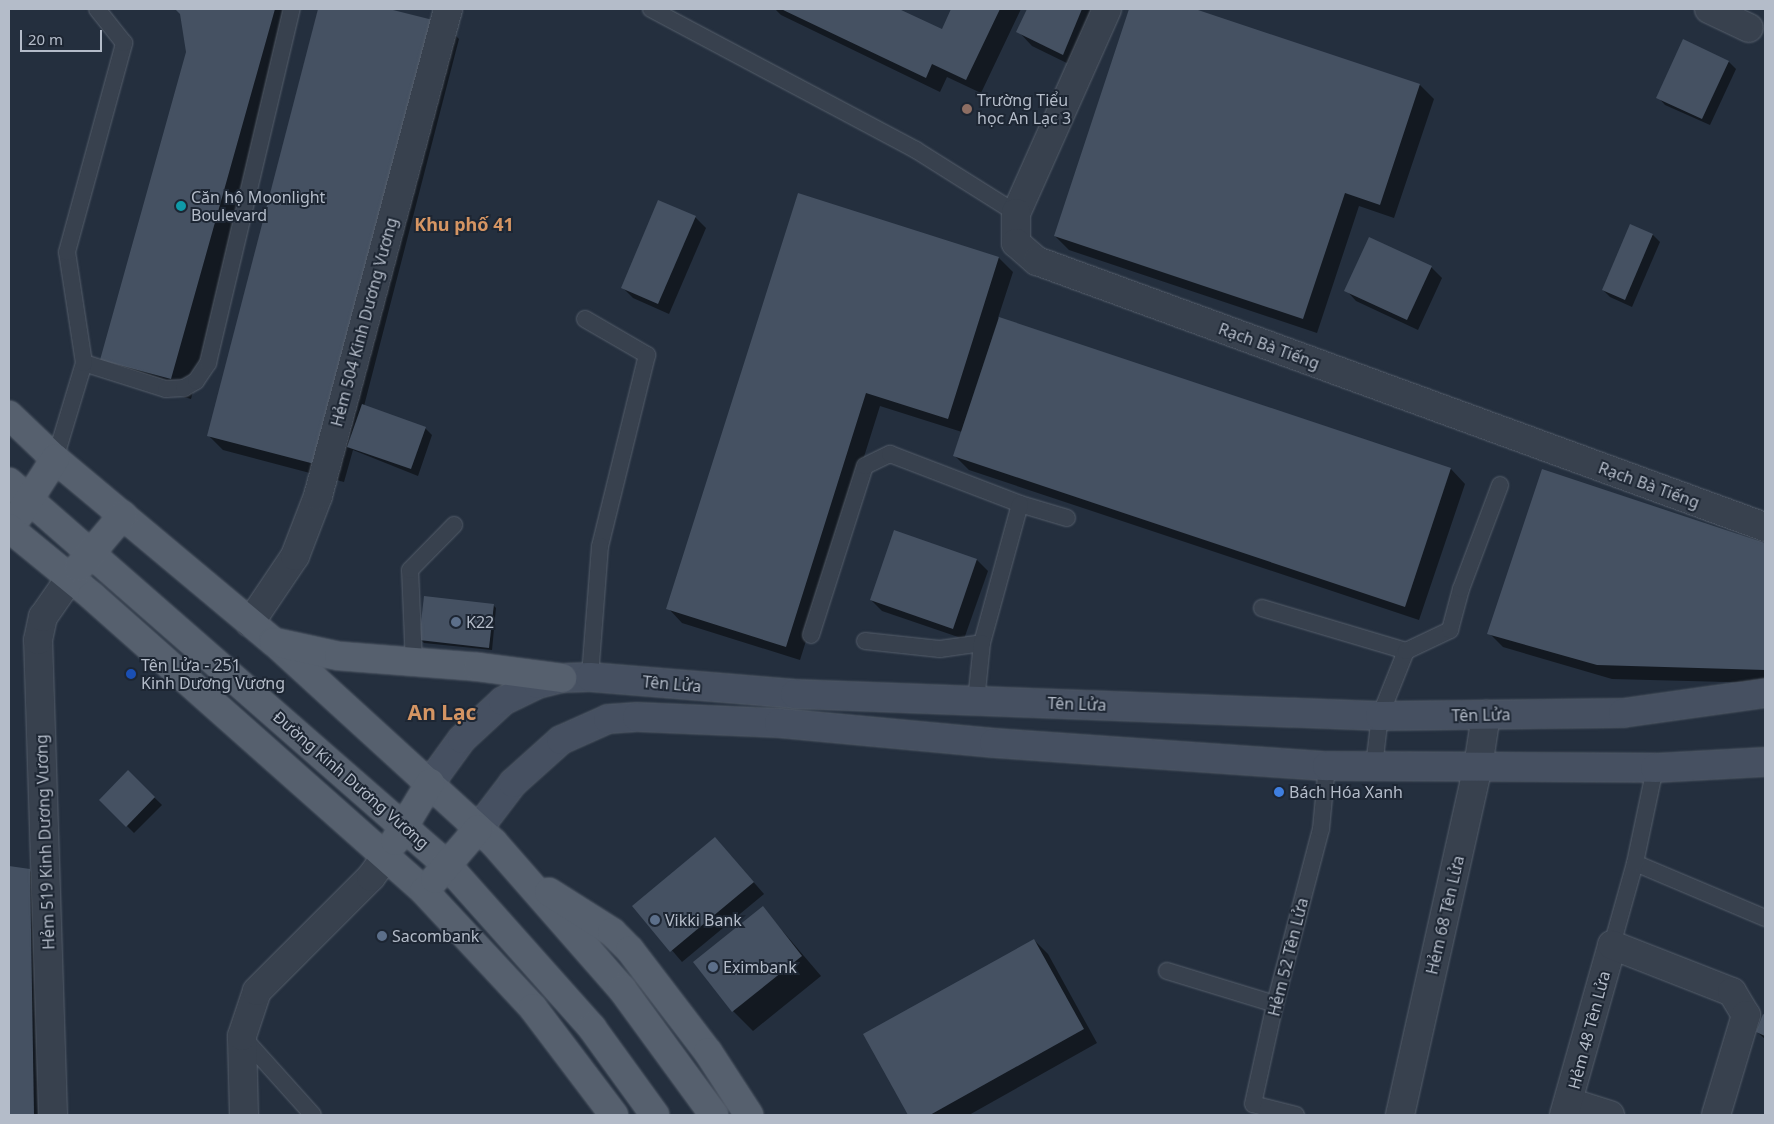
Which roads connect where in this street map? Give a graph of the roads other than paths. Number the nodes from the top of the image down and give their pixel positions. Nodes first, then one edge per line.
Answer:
1 (96, 9) edge
2 (292, 9) edge
3 (448, 9) edge
4 (651, 9) edge
5 (1107, 9) edge
6 (1709, 9) edge
7 (1749, 28) dead end
8 (1016, 213) junction
9 (585, 319) dead end
10 (84, 363) junction
11 (9, 415) edge
12 (56, 459) junction
13 (9, 482) edge
14 (1500, 486) dead end
15 (30, 500) junction
16 (1020, 504) junction
17 (123, 515) junction
18 (1067, 518) dead end
19 (454, 525) dead end
20 (1765, 527) edge
21 (9, 529) edge
22 (92, 553) junction
23 (70, 578) junction
24 (1262, 608) dead end
25 (250, 623) junction
26 (811, 635) dead end
27 (273, 641) junction
28 (865, 641) dead end
29 (982, 643) junction
30 (1406, 651) junction
31 (414, 664) junction
32 (590, 677) junction
33 (562, 678) junction
34 (1765, 693) edge
35 (976, 700) junction
36 (1486, 715) junction
37 (1380, 716) junction
38 (1765, 762) edge
39 (1327, 766) junction
40 (1374, 766) junction
41 (1478, 767) junction
42 (1655, 768) junction
43 (430, 784) junction
44 (404, 826) junction
45 (478, 829) junction
46 (387, 855) junction
47 (1635, 863) junction
48 (447, 865) junction
49 (522, 876) junction
50 (424, 891) junction
51 (1765, 918) edge
52 (1612, 945) junction
53 (1167, 971) dead end
54 (1274, 1004) junction
55 (242, 1036) junction
56 (1566, 1109) edge
57 (53, 1115) edge
58 (244, 1115) edge
59 (313, 1115) edge
60 (614, 1115) edge
61 (655, 1115) edge
62 (714, 1115) edge
63 (749, 1115) edge
64 (1296, 1115) edge
65 (1400, 1115) edge
66 (1610, 1115) edge
67 (1716, 1115) edge

1 - 10 lane
2 - 10 lane
3 - 25 street, Hẻm 504 Kinh Dương Vương
4 - 8 lane
5 - 8 street, Rạch Bà Tiếng
6 - 7 street
8 - 20 street, Rạch Bà Tiếng
9 - 32 lane
10 - 12 lane
11 - 12 main road
12 - 15 main road
12 - 17 main road
13 - 15 main road, Đường Kinh Dương Vương
14 - 30 lane
15 - 21 main road
15 - 22 main road, Đường Kinh Dương Vương
16 - 18 lane
16 - 26 lane
16 - 29 lane
17 - 22 main road
17 - 25 main road
19 - 31 lane
21 - 23 main road, Đường Kinh Dương Vương
22 - 23 main road
22 - 44 main road, Đường Kinh Dương Vương
23 - 46 main road, Đường Kinh Dương Vương
23 - 57 street, Hẻm 519 Kinh Dương Vương
24 - 30 lane
25 - 27 main road
27 - 31 main road
27 - 43 main road
28 - 29 lane
29 - 35 lane
30 - 37 lane
31 - 33 main road
32 - 33 main road, Tên Lửa
32 - 35 main road, Tên Lửa
33 - 43 main road, Tên Lửa
34 - 36 main road, Tên Lửa
35 - 37 main road, Tên Lửa
36 - 37 main road, Tên Lửa
36 - 41 street, Hẻm 68 Tên Lửa
37 - 40 lane
38 - 42 main road, Tên Lửa
39 - 40 main road, Tên Lửa
39 - 45 main road, Tên Lửa
39 - 54 lane, Hẻm 52 Tên Lửa
40 - 41 main road, Tên Lửa
41 - 42 main road, Tên Lửa
41 - 65 street, Hẻm 68 Tên Lửa
42 - 47 lane
43 - 44 main road
43 - 45 main road
44 - 46 main road
44 - 48 main road, Đường Kinh Dương Vương
45 - 48 main road
45 - 49 main road
46 - 50 main road, Đường Kinh Dương Vương
46 - 55 street
47 - 51 lane
47 - 52 lane
48 - 50 main road
48 - 61 main road, Đường Kinh Dương Vương
49 - 62 main road
49 - 63 main road
50 - 60 main road, Đường Kinh Dương Vương
52 - 56 street, Hẻm 48 Tên Lửa
52 - 67 street
53 - 54 lane
54 - 64 lane, Hẻm 52 Tên Lửa
55 - 58 street
55 - 59 lane
56 - 66 street

